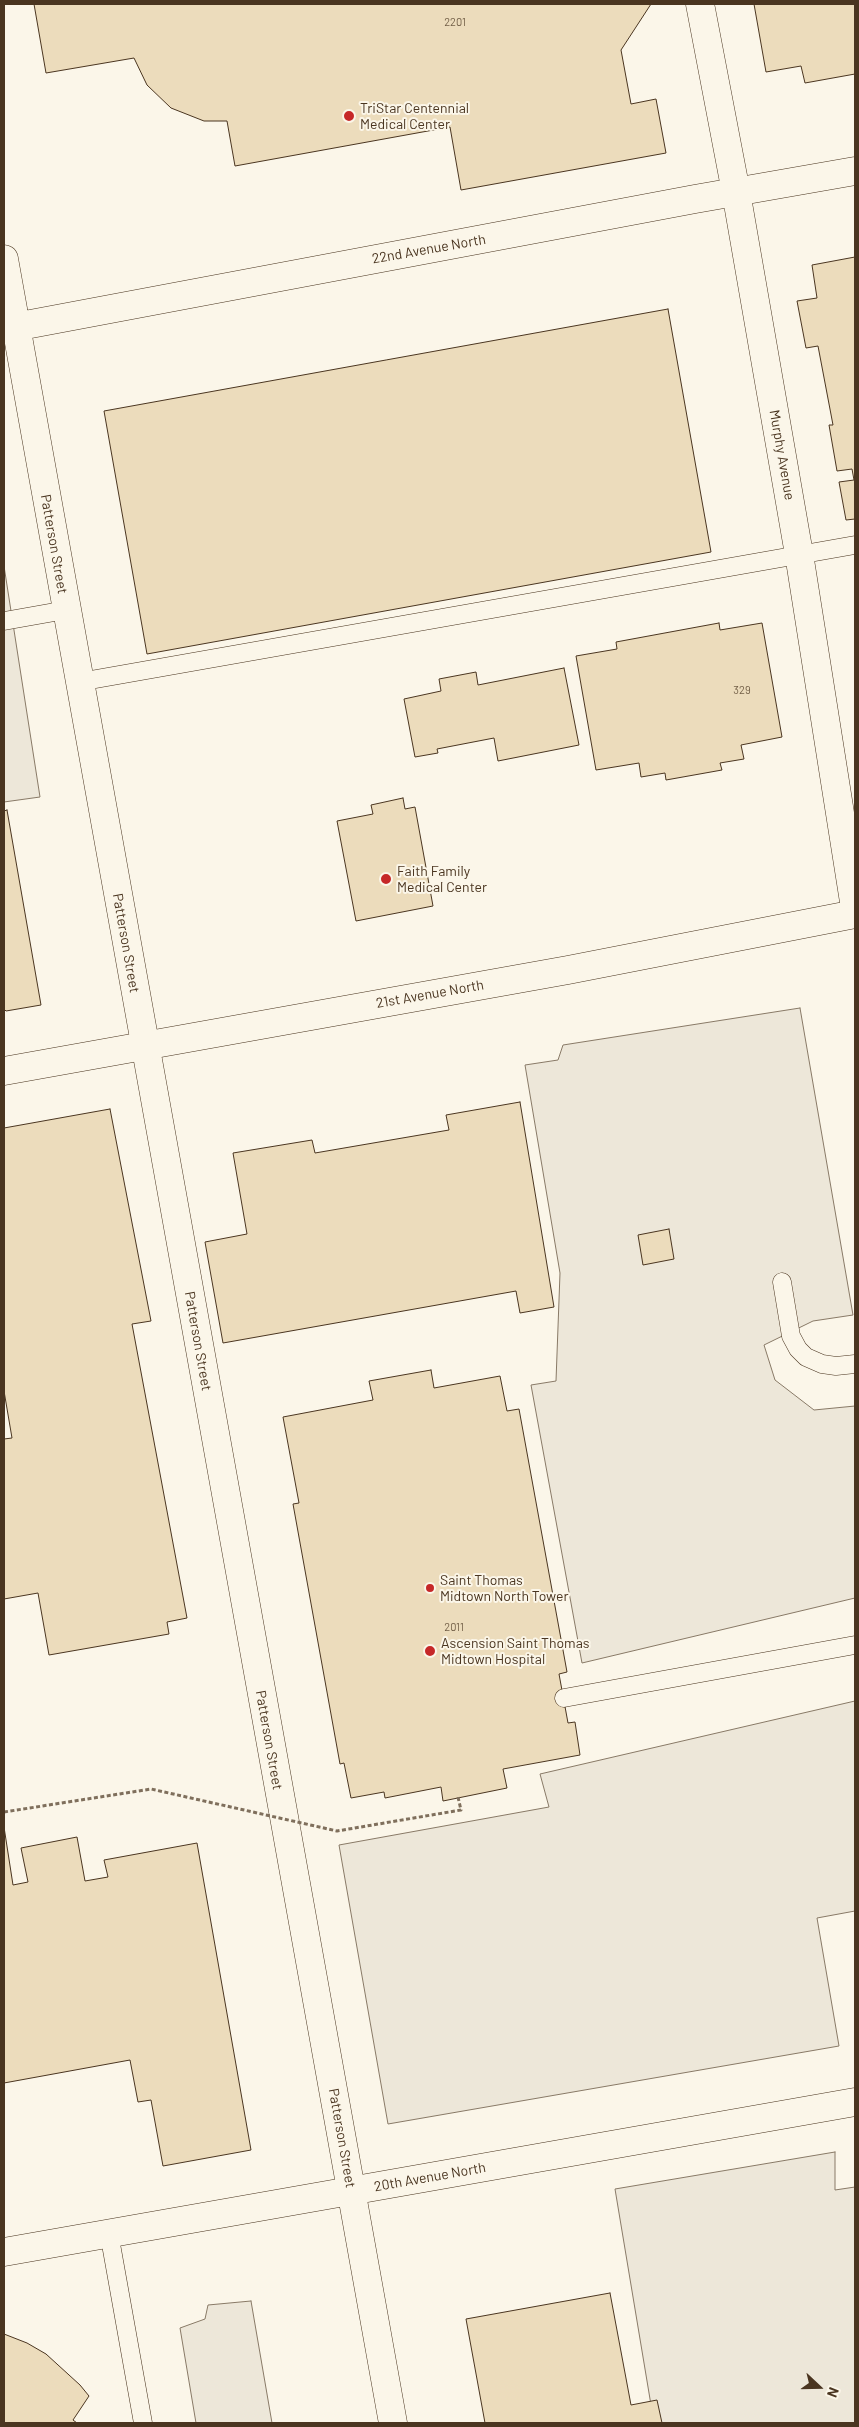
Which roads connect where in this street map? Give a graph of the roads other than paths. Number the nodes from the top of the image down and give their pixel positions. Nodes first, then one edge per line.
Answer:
1 (700, 4) edge
2 (855, 171) edge
3 (736, 192) junction
4 (4, 259) edge
5 (9, 327) edge
6 (855, 544) edge
7 (799, 554) junction
8 (66, 610) junction
9 (4, 621) edge
10 (79, 682) junction
11 (855, 908) edge
12 (855, 914) edge
13 (144, 1046) junction
14 (4, 1071) edge
15 (782, 1282) dead end
16 (855, 1364) edge
17 (855, 1645) edge
18 (564, 1698) dead end
19 (855, 2102) edge
20 (351, 2190) junction
21 (109, 2233) junction
22 (4, 2252) edge
23 (142, 2423) edge
24 (393, 2423) edge

1 - 3 street, Murphy Avenue
2 - 3 street, 22nd Avenue North
3 - 5 street, 22nd Avenue North
3 - 7 street, Murphy Avenue
4 - 5 street, Patterson Street
5 - 8 street, Patterson Street
6 - 7 lane
7 - 10 lane
7 - 11 street, Murphy Avenue
8 - 9 lane
8 - 10 street, Patterson Street
10 - 13 street, Patterson Street
12 - 13 street, 21st Avenue North
13 - 14 street, 21st Avenue North
13 - 20 street, Patterson Street
15 - 16 lane
17 - 18 lane
19 - 20 street, 20th Avenue North
20 - 21 street, 20th Avenue North
20 - 24 street, Patterson Street
21 - 22 street, 20th Avenue North
21 - 23 lane

